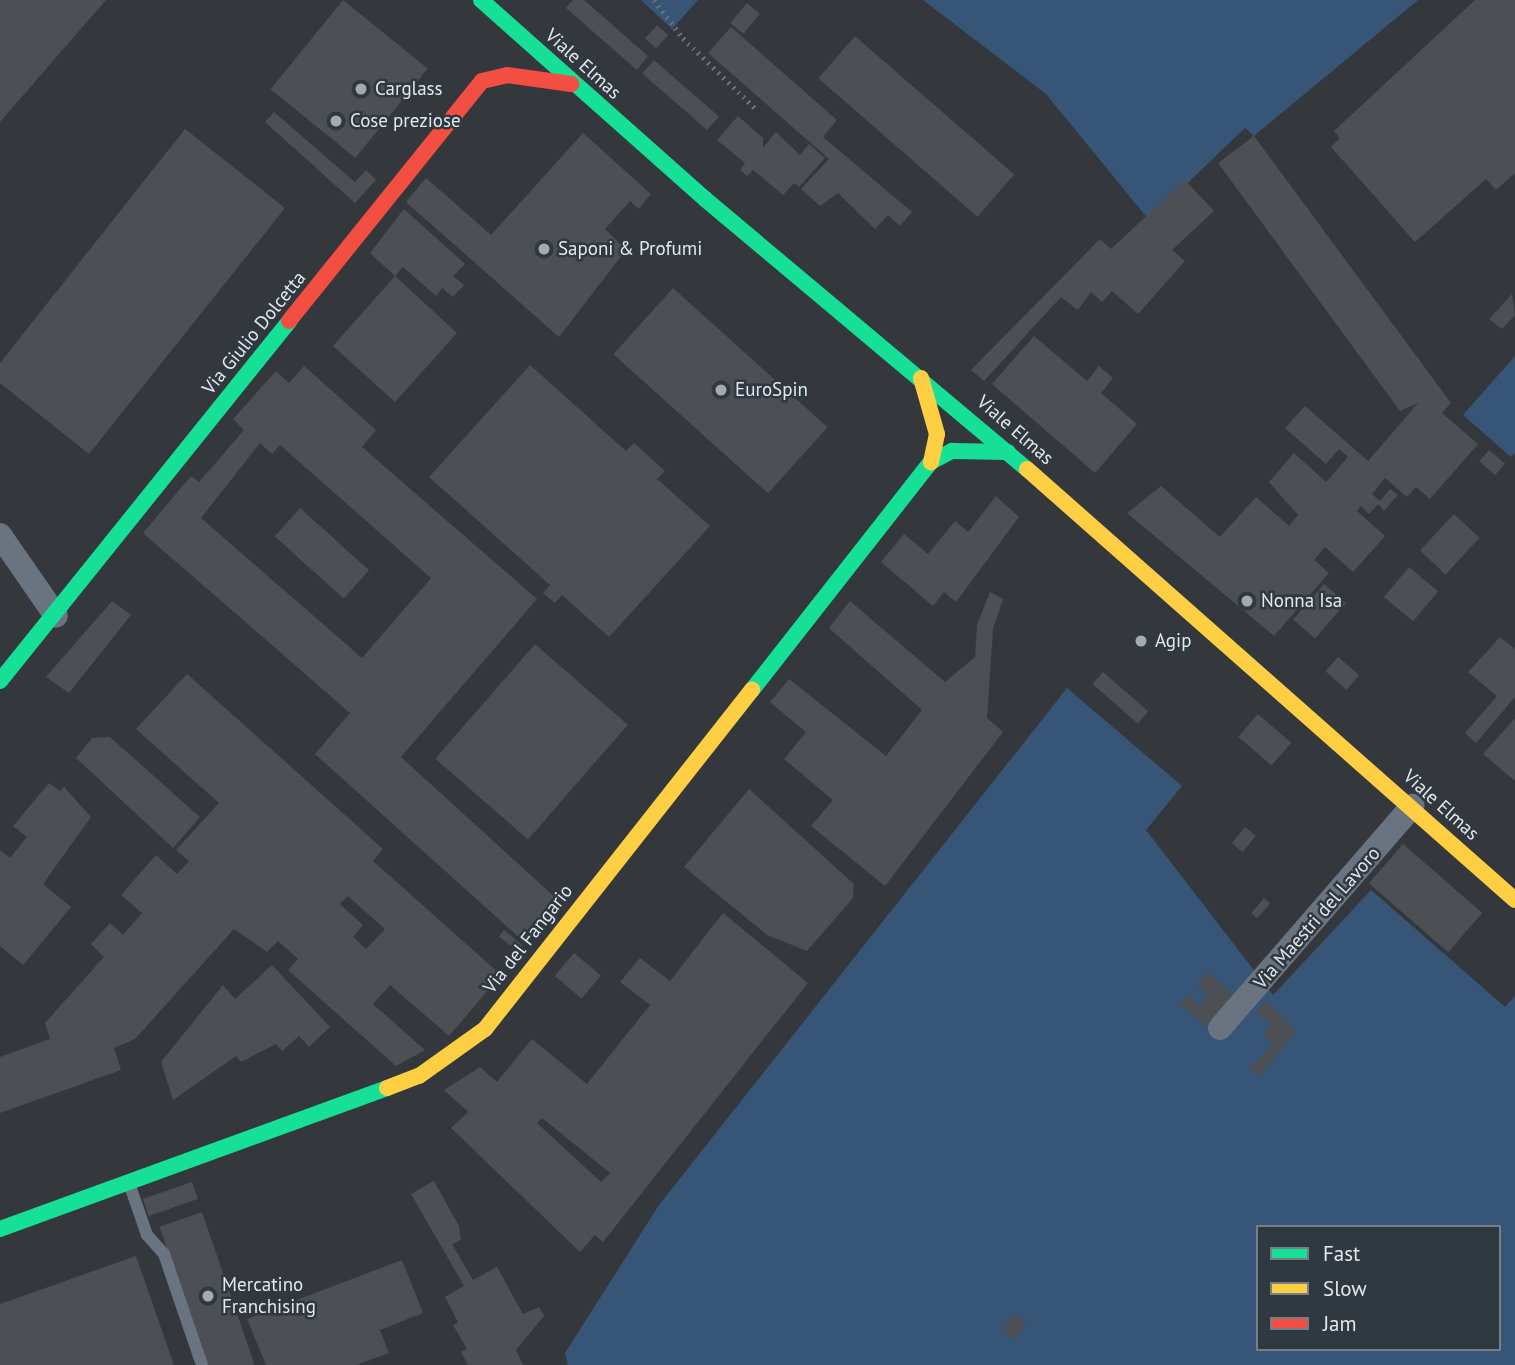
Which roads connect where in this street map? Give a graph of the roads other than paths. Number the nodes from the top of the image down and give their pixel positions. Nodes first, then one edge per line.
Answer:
1 (481, 0) edge
2 (571, 84) junction
3 (920, 377) junction
4 (1009, 452) junction
5 (932, 462) junction
6 (0, 534) edge
7 (56, 616) junction
8 (0, 681) edge
9 (1412, 806) junction
10 (1514, 898) edge
11 (1220, 1028) dead end
12 (129, 1182) junction
13 (0, 1229) edge
14 (202, 1365) edge

1 - 2 main road, Viale Elmas
2 - 3 main road, Viale Elmas
2 - 7 main road, Via Giulio Dolcetta
3 - 4 main road, Viale Elmas
3 - 5 main road
4 - 5 main road
4 - 9 main road, Viale Elmas
5 - 12 main road, Via del Fangario
6 - 7 street
7 - 8 main road, Via Giulio Dolcetta
9 - 10 main road, Viale Elmas
9 - 11 street, Via Maestri del Lavoro
12 - 13 main road, Via del Fangario
12 - 14 lane

